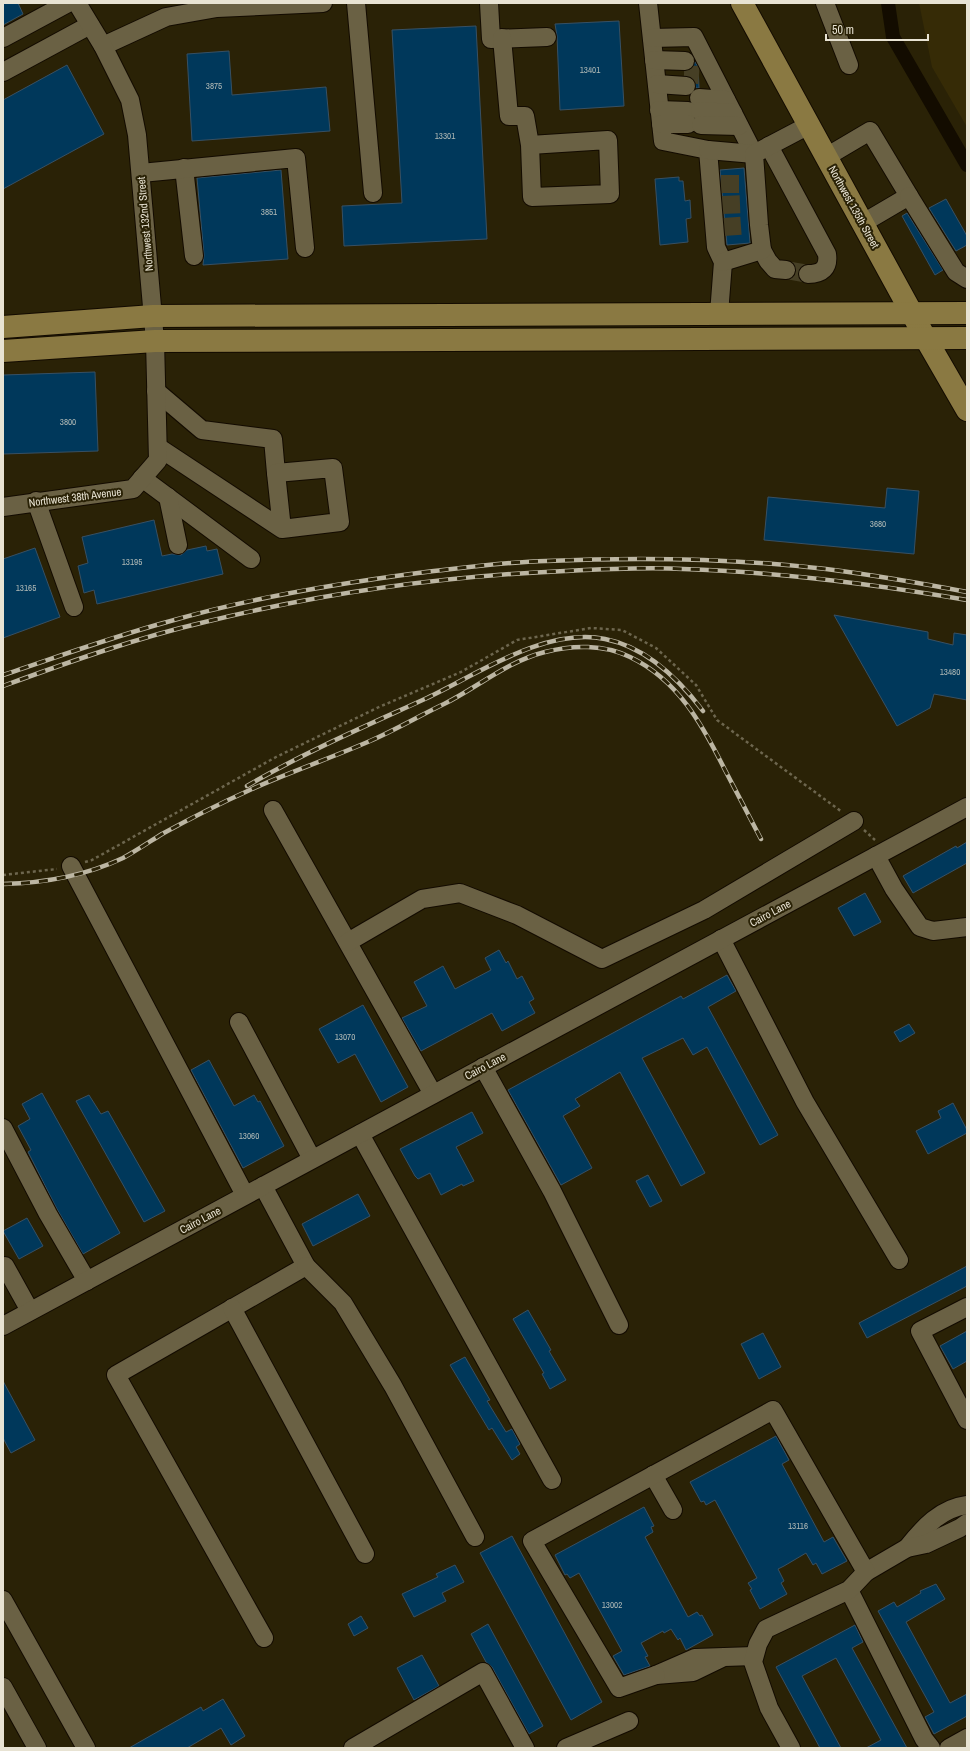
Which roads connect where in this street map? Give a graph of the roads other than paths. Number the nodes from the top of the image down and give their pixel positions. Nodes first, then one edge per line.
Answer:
1 (68, 3) edge
2 (77, 3) edge
3 (323, 3) edge
4 (356, 3) edge
5 (489, 3) edge
6 (648, 3) edge
7 (742, 3) edge
8 (825, 3) edge
9 (288, 4) edge
10 (49, 8) edge
11 (190, 8) edge
12 (90, 25) junction
13 (547, 37) dead end
14 (3, 38) edge
15 (502, 38) junction
16 (652, 38) junction
17 (103, 46) junction
18 (849, 65) dead end
19 (3, 72) edge
20 (657, 91) junction
21 (703, 93) junction
22 (809, 125) junction
23 (530, 144) junction
24 (708, 150) junction
25 (761, 150) junction
26 (826, 157) junction
27 (184, 168) junction
28 (141, 172) junction
29 (373, 193) dead end
30 (909, 196) junction
31 (863, 224) junction
32 (305, 248) dead end
33 (762, 250) junction
34 (194, 256) dead end
35 (723, 262) junction
36 (786, 270) tunnel mouth
37 (808, 274) tunnel mouth
38 (967, 279) edge
39 (912, 313) junction
40 (967, 313) edge
41 (719, 314) junction
42 (153, 316) junction
43 (3, 327) edge
44 (967, 338) edge
45 (926, 339) junction
46 (155, 341) junction
47 (3, 351) edge
48 (156, 391) junction
49 (967, 410) edge
50 (158, 453) junction
51 (276, 473) junction
52 (142, 478) junction
53 (168, 497) junction
54 (36, 501) junction
55 (3, 507) edge
56 (282, 529) junction
57 (178, 545) dead end
58 (251, 559) dead end
59 (74, 607) dead end
60 (967, 807) edge
61 (273, 810) dead end
62 (854, 821) road end
63 (880, 853) junction
64 (71, 866) road end
65 (967, 927) edge
66 (721, 939) junction
67 (348, 942) junction
68 (239, 1022) dead end
69 (483, 1067) junction
70 (433, 1094) junction
71 (3, 1128) edge
72 (360, 1134) junction
73 (312, 1160) junction
74 (263, 1186) junction
75 (245, 1195) junction
76 (899, 1260) dead end
77 (306, 1266) junction
78 (3, 1268) edge
79 (87, 1281) junction
80 (967, 1307) edge
81 (232, 1308) junction
82 (30, 1311) junction
83 (619, 1325) dead end
84 (3, 1326) edge
85 (967, 1420) edge
86 (653, 1475) junction
87 (552, 1480) dead end
88 (967, 1500) edge
89 (967, 1505) edge
90 (673, 1510) dead end
91 (967, 1523) edge
92 (923, 1529) junction
93 (475, 1537) dead end
94 (907, 1548) junction
95 (365, 1554) dead end
96 (866, 1572) junction
97 (849, 1590) junction
98 (3, 1600) edge
99 (264, 1638) dead end
100 (754, 1656) junction
101 (3, 1687) edge
102 (629, 1721) dead end
103 (967, 1738) edge
104 (37, 1748) edge
105 (86, 1748) edge
106 (353, 1748) edge
107 (525, 1748) edge
108 (566, 1748) edge
109 (791, 1748) edge
110 (931, 1748) edge
111 (949, 1748) edge

1 - 10 street
2 - 12 street, Northwest 132nd Street
3 - 9 street
4 - 29 street
5 - 15 street
6 - 16 street
7 - 22 main road, Northwest 135th Street
8 - 18 street
9 - 11 street
10 - 14 street
11 - 17 street
12 - 17 street, Northwest 132nd Street
12 - 19 street
13 - 15 street
15 - 23 street
16 - 20 street
16 - 21 street
17 - 28 street, Northwest 132nd Street
20 - 21 street
20 - 21 street
20 - 21 street
20 - 24 street
21 - 25 street
22 - 25 street
22 - 26 main road, Northwest 135th Street
23 - 23 street
24 - 25 street
24 - 35 street
25 - 33 street
25 - 37 street
26 - 30 street
26 - 31 main road, Northwest 135th Street
27 - 28 street
27 - 32 street
27 - 34 street
28 - 42 street, Northwest 132nd Street
30 - 31 street
30 - 38 street
31 - 39 main road, Northwest 135th Street
33 - 35 street
33 - 36 street
35 - 41 street
39 - 40 main road
39 - 41 main road
39 - 45 main road, Northwest 135th Street
41 - 42 main road
42 - 43 main road
42 - 46 street, Northwest 132nd Street
44 - 45 main road
45 - 46 main road
45 - 49 main road, Northwest 135th Street
46 - 47 main road
46 - 48 street, Northwest 132nd Street
48 - 50 street, Northwest 132nd Street
48 - 51 street
50 - 52 street, Northwest 38th Avenue
50 - 56 street
51 - 56 street
51 - 56 street
52 - 53 street
52 - 54 street, Northwest 38th Avenue
53 - 57 street
53 - 58 street
54 - 55 street, Northwest 38th Avenue
54 - 59 street
60 - 63 street, Cairo Lane
61 - 67 street
62 - 67 street
63 - 65 street
63 - 66 street, Cairo Lane
64 - 75 street
66 - 69 street, Cairo Lane
66 - 76 street
67 - 70 street
68 - 73 street
69 - 70 street, Cairo Lane
69 - 83 street
70 - 72 street, Cairo Lane
71 - 79 street
72 - 73 street, Cairo Lane
72 - 87 street
73 - 74 street, Cairo Lane
74 - 75 street, Cairo Lane
74 - 77 street
75 - 79 street, Cairo Lane
77 - 81 street
77 - 93 street
78 - 82 street
79 - 82 street, Cairo Lane
80 - 85 street
81 - 95 street
81 - 99 street
82 - 84 street, Cairo Lane
86 - 90 street
86 - 96 street
86 - 100 street
88 - 92 street
89 - 92 street
91 - 94 street
92 - 94 street
94 - 96 street
96 - 97 street
97 - 100 street
97 - 110 street
98 - 105 street
100 - 109 street
101 - 104 street
102 - 108 street
103 - 111 street
106 - 107 street

